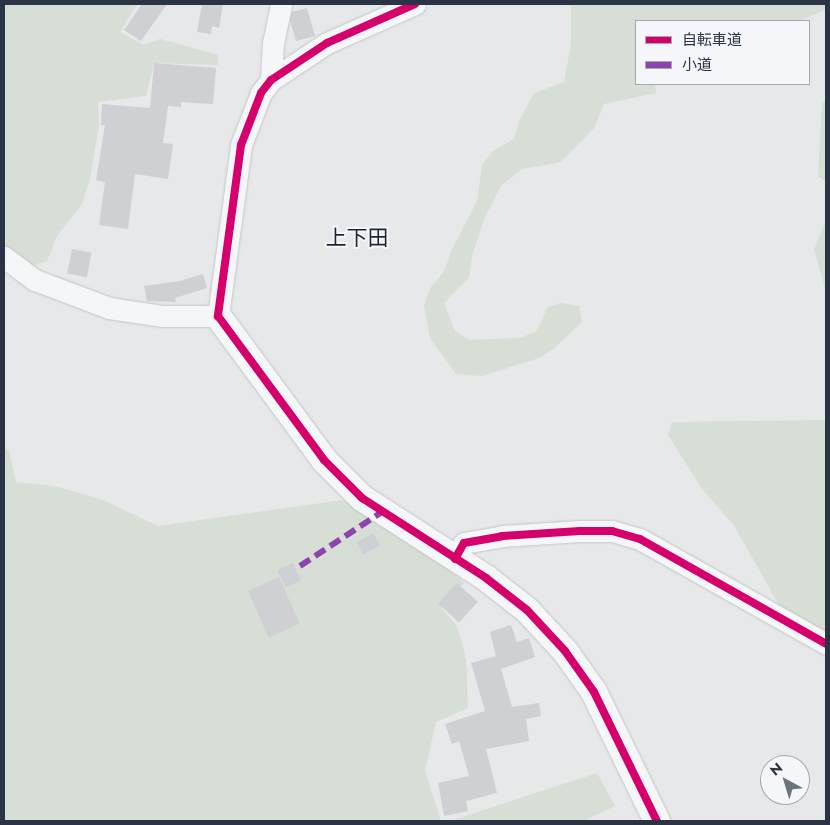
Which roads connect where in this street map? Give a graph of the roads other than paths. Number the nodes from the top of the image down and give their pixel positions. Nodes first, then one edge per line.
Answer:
1 (281, 4) edge
2 (415, 4) edge
3 (271, 80) junction
4 (4, 257) edge
5 (218, 316) junction
6 (455, 559) junction
7 (826, 644) edge
8 (657, 821) edge

1 - 3 street
2 - 3 street
3 - 5 street
4 - 5 street
5 - 6 street
6 - 7 street
6 - 8 street

